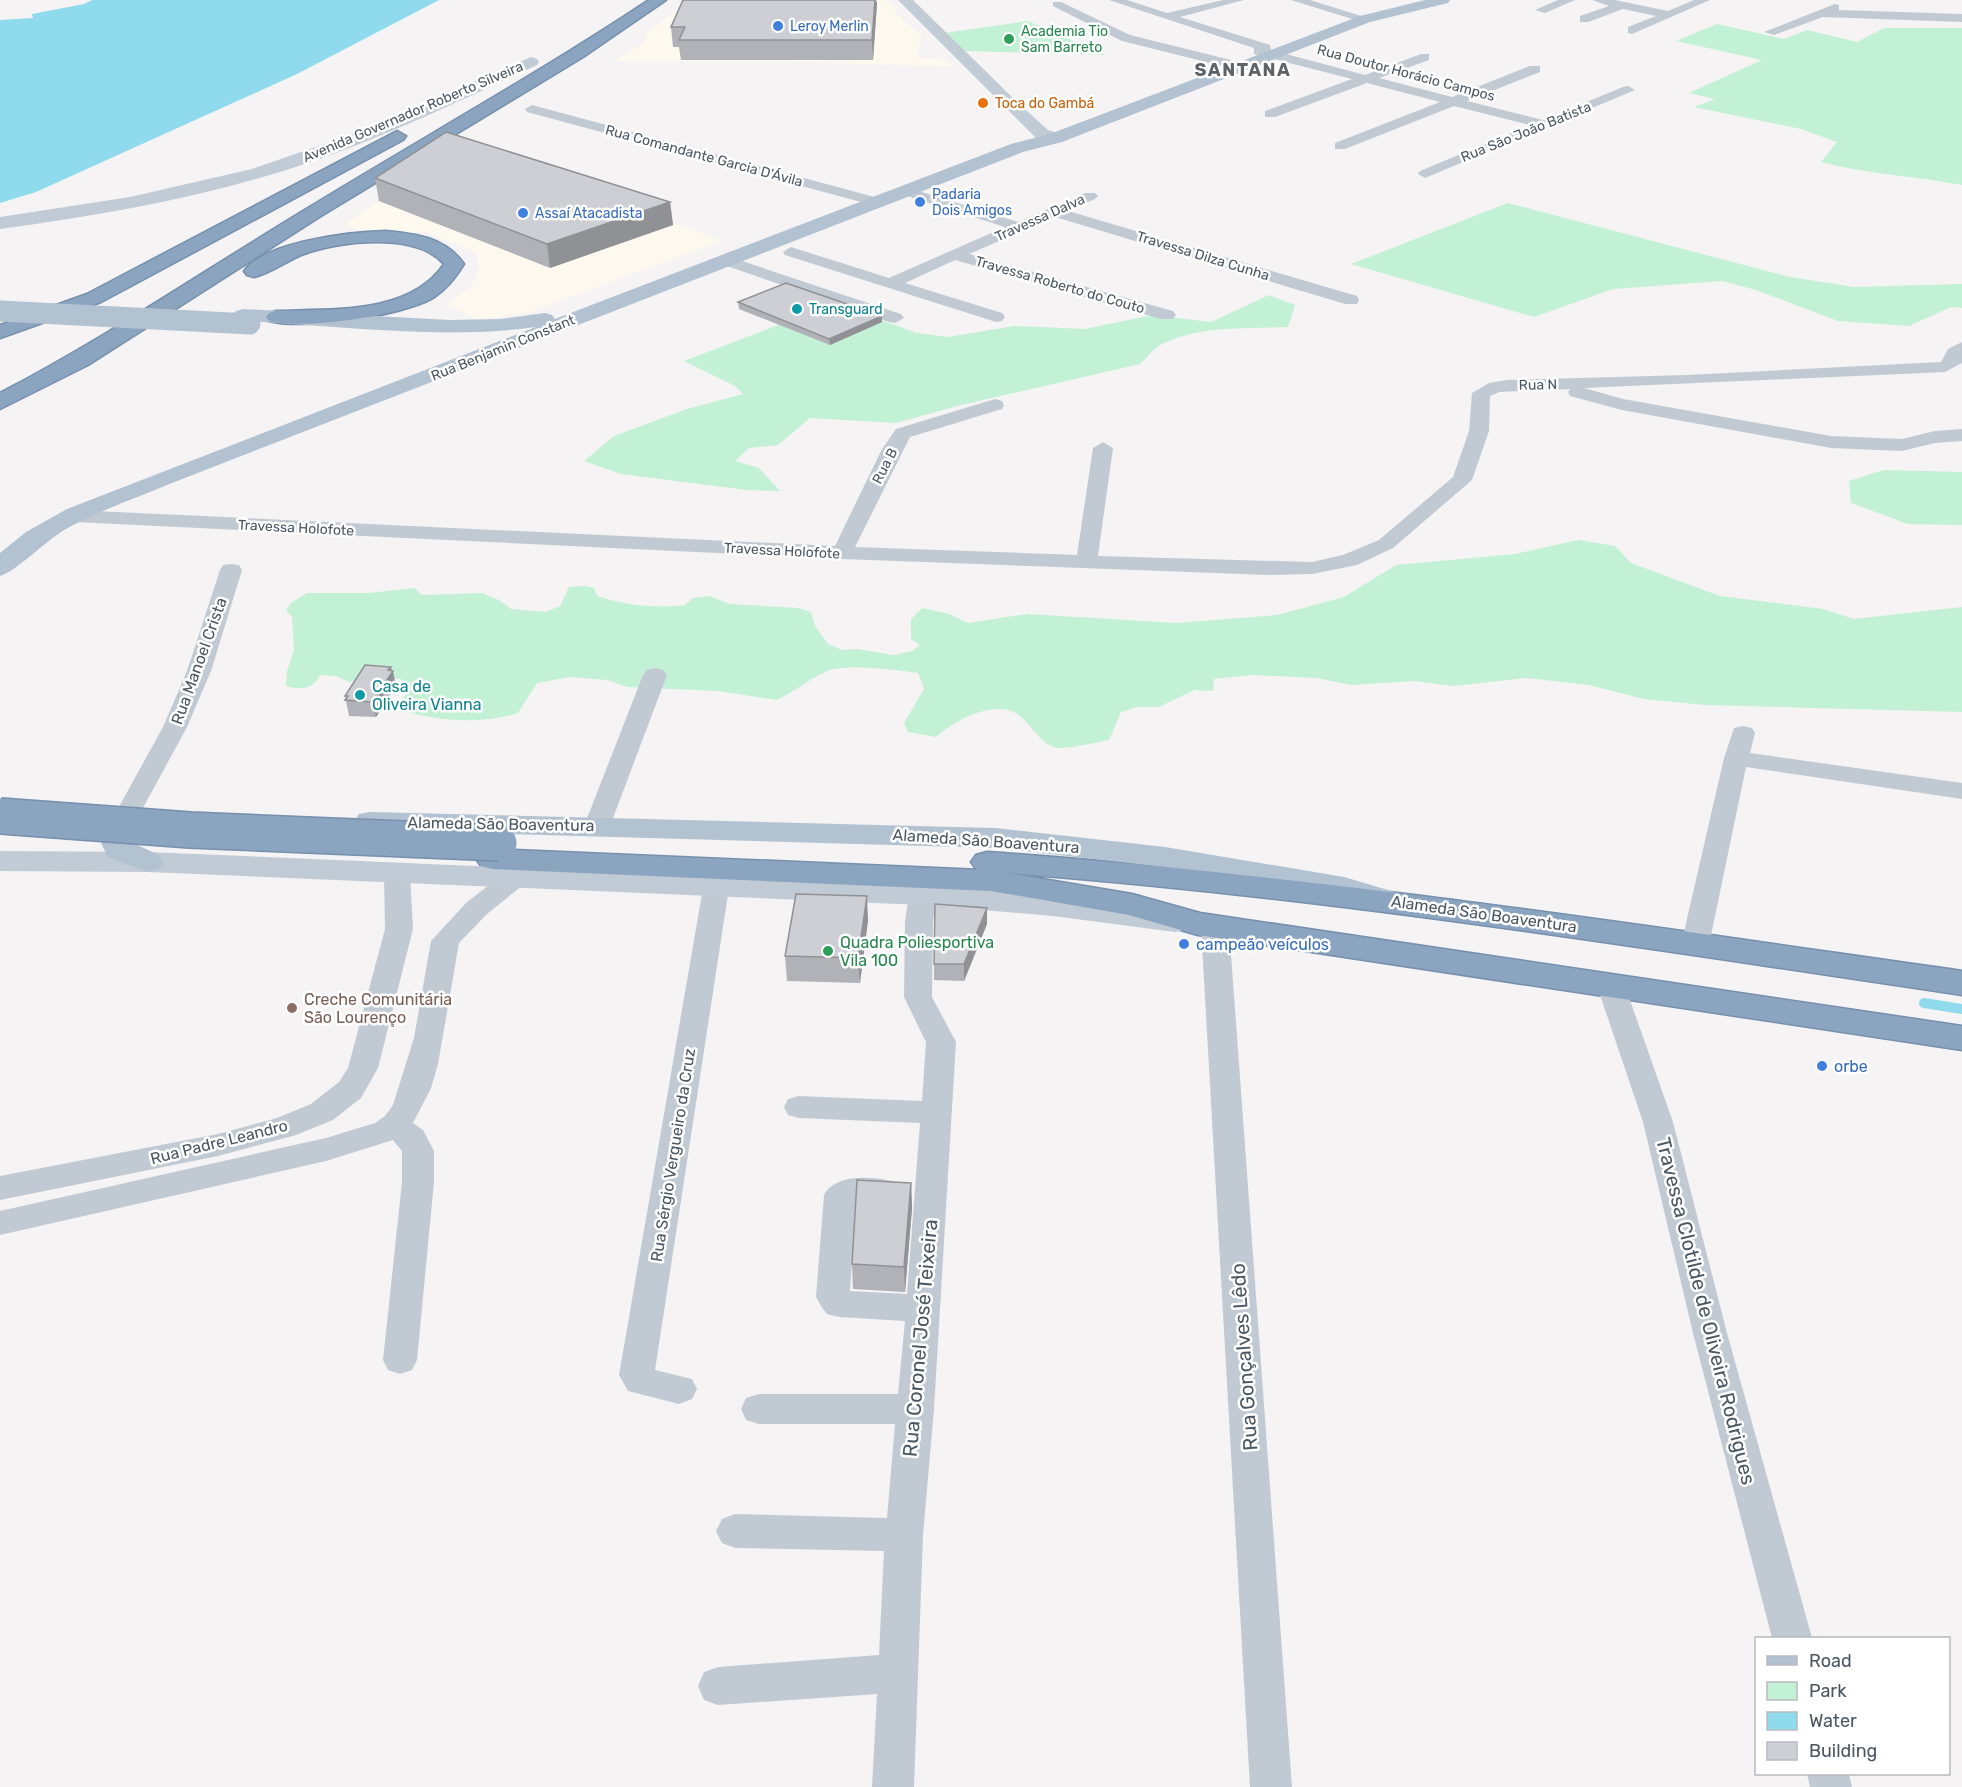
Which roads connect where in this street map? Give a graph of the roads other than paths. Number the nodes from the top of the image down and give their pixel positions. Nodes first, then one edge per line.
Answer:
1 (659, 0) edge
2 (905, 0) edge
3 (1115, 0) edge
4 (1238, 0) edge
5 (1297, 0) edge
6 (1417, 0) edge
7 (1443, 0) edge
8 (1569, 0) edge
9 (1598, 0) edge
10 (1704, 0) edge
11 (1856, 0) edge
12 (1057, 4) dead end
13 (1623, 5) junction
14 (1541, 10) dead end
15 (1673, 13) dead end
16 (1819, 13) junction
17 (1168, 17) junction
18 (1359, 17) junction
19 (1962, 18) edge
20 (1584, 20) dead end
21 (1632, 30) dead end
22 (1770, 32) dead end
23 (1266, 51) junction
24 (1425, 57) dead end
25 (536, 59) joint
26 (1226, 63) junction
27 (1535, 69) dead end
28 (1367, 78) junction
29 (1628, 90) dead end
30 (1453, 102) junction
31 (532, 109) dead end
32 (1270, 114) dead end
33 (1545, 125) junction
34 (1049, 136) junction
35 (1496, 143) junction
36 (1340, 146) dead end
37 (1517, 150) dead end
38 (363, 156) junction
39 (1425, 174) dead end
40 (906, 191) junction
41 (1090, 196) dead end
42 (877, 202) junction
43 (1055, 212) junction
44 (0, 223) edge
45 (1019, 227) junction
46 (790, 252) dead end
47 (954, 255) junction
48 (724, 260) junction
49 (169, 279) dead end
50 (890, 283) junction
51 (0, 300) edge
52 (1351, 300) dead end
53 (136, 301) dead end
54 (612, 305) junction
55 (0, 311) edge
56 (1167, 315) dead end
57 (276, 317) junction
58 (996, 317) dead end
59 (895, 318) dead end
60 (247, 320) junction
61 (501, 325) junction
62 (0, 332) edge
63 (125, 332) junction
64 (81, 334) dead end
65 (517, 344) junction
66 (1962, 347) edge
67 (488, 354) junction
68 (1556, 385) junction
69 (995, 405) dead end
70 (5, 412) edge
71 (1962, 435) edge
72 (1102, 448) dead end
73 (1462, 480) joint
74 (74, 516) junction
75 (842, 553) junction
76 (1086, 562) junction
77 (0, 568) edge
78 (231, 570) dead end
79 (655, 675) dead end
80 (1962, 791) edge
81 (0, 806) edge
82 (128, 814) junction
83 (0, 816) edge
84 (177, 816) junction
85 (597, 826) junction
86 (0, 839) edge
87 (502, 860) junction
88 (0, 861) edge
89 (148, 862) junction
90 (397, 874) junction
91 (716, 888) junction
92 (923, 896) junction
93 (1388, 901) junction
94 (1207, 926) junction
95 (1695, 945) junction
96 (1962, 983) edge
97 (1611, 986) junction
98 (1962, 1038) edge
99 (799, 1107) dead end
100 (938, 1113) junction
101 (395, 1125) junction
102 (0, 1188) edge
103 (932, 1195) junction
104 (0, 1223) edge
105 (922, 1308) junction
106 (400, 1360) dead end
107 (679, 1389) dead end
108 (759, 1409) dead end
109 (916, 1409) junction
110 (735, 1531) dead end
111 (904, 1535) junction
112 (1792, 1637) edge
113 (898, 1673) junction
114 (718, 1686) dead end
115 (893, 1787) edge
116 (1271, 1787) edge

1 - 63 highway, Avenida Governador Roberto Silveira
2 - 34 street
3 - 17 street, Rua Doutor Horácio Campos
4 - 17 street
5 - 18 street
6 - 18 main road, Rua Benjamin Constant
7 - 18 main road, Rua Benjamin Constant
8 - 14 street
9 - 13 street
10 - 15 street
11 - 16 street
12 - 26 street
13 - 20 street
13 - 21 street
16 - 19 street
16 - 22 street
17 - 23 street, Rua Doutor Horácio Campos
18 - 23 main road, Rua Benjamin Constant
23 - 26 main road, Rua Benjamin Constant
23 - 28 street, Rua Doutor Horácio Campos
23 - 34 main road, Rua Benjamin Constant
24 - 28 street
25 - 38 highway, Avenida Governador Roberto Silveira
25 - 44 street, Avenida Governador Roberto Silveira
26 - 34 main road, Rua Benjamin Constant
27 - 30 street
28 - 30 street, Rua Doutor Horácio Campos
28 - 32 street
29 - 33 street, Rua São João Batista
30 - 33 street, Rua Doutor Horácio Campos
30 - 36 street
31 - 42 street, Rua Comandante Garcia D'Ávila
33 - 35 street, Rua São João Batista
34 - 40 main road, Rua Benjamin Constant
35 - 37 street
35 - 39 street, Rua São João Batista
38 - 49 highway
38 - 62 highway, Avenida Governador Roberto Silveira
40 - 42 main road, Rua Benjamin Constant
40 - 45 street
41 - 43 street, Travessa Dalva
42 - 48 main road, Rua Benjamin Constant
43 - 45 street, Travessa Dalva
43 - 52 street, Travessa Dilza Cunha
45 - 47 street, Travessa Dalva
46 - 50 street
47 - 50 street, Travessa Dalva
47 - 56 street, Travessa Roberto do Couto
48 - 54 main road, Rua Benjamin Constant
48 - 59 street
50 - 58 street
51 - 60 main road
53 - 64 highway
54 - 61 main road
54 - 65 main road, Rua Benjamin Constant
55 - 60 main road, bridge
57 - 60 main road
57 - 61 main road
57 - 63 highway
60 - 67 main road
61 - 65 main road
63 - 70 highway, Avenida Governador Roberto Silveira
65 - 67 main road, Rua Benjamin Constant
66 - 68 street, Rua N
67 - 74 main road, Rua Benjamin Constant
68 - 71 street
68 - 73 street, Rua N
69 - 75 street, Rua B
72 - 76 street
73 - 76 street, Travessa Holofote
74 - 75 street, Travessa Holofote
74 - 77 main road, Rua Benjamin Constant
75 - 76 street, Travessa Holofote
78 - 82 street, Rua Manoel Crista
79 - 85 street
80 - 95 street
81 - 82 main road, Alameda São Boaventura
82 - 84 main road, Alameda São Boaventura
83 - 87 highway, bridge
84 - 85 main road, Alameda São Boaventura
84 - 89 main road
85 - 93 main road, Alameda São Boaventura
86 - 87 highway
87 - 90 street
87 - 91 street
87 - 93 highway
87 - 94 highway
87 - 101 street
88 - 89 street
89 - 90 street
90 - 102 street, Rua Padre Leandro
91 - 92 street
91 - 107 street, Rua Sérgio Vergueiro da Cruz
92 - 94 street
92 - 100 street, Rua Coronel José Teixeira
93 - 95 highway, Alameda São Boaventura
94 - 97 highway
94 - 116 street, Rua Gonçalves Lêdo
95 - 96 highway, Alameda São Boaventura
97 - 98 highway
97 - 112 street, Travessa Clotilde de Oliveira Rodrigues
99 - 100 street
100 - 103 street, Rua Coronel José Teixeira
101 - 104 street, Rua Padre Leandro
101 - 106 street
103 - 105 street, Rua Coronel José Teixeira
103 - 105 street
105 - 109 street, Rua Coronel José Teixeira
108 - 109 street
109 - 111 street, Rua Coronel José Teixeira
110 - 111 street
111 - 113 street, Rua Coronel José Teixeira
113 - 114 street
113 - 115 street, Rua Coronel José Teixeira

